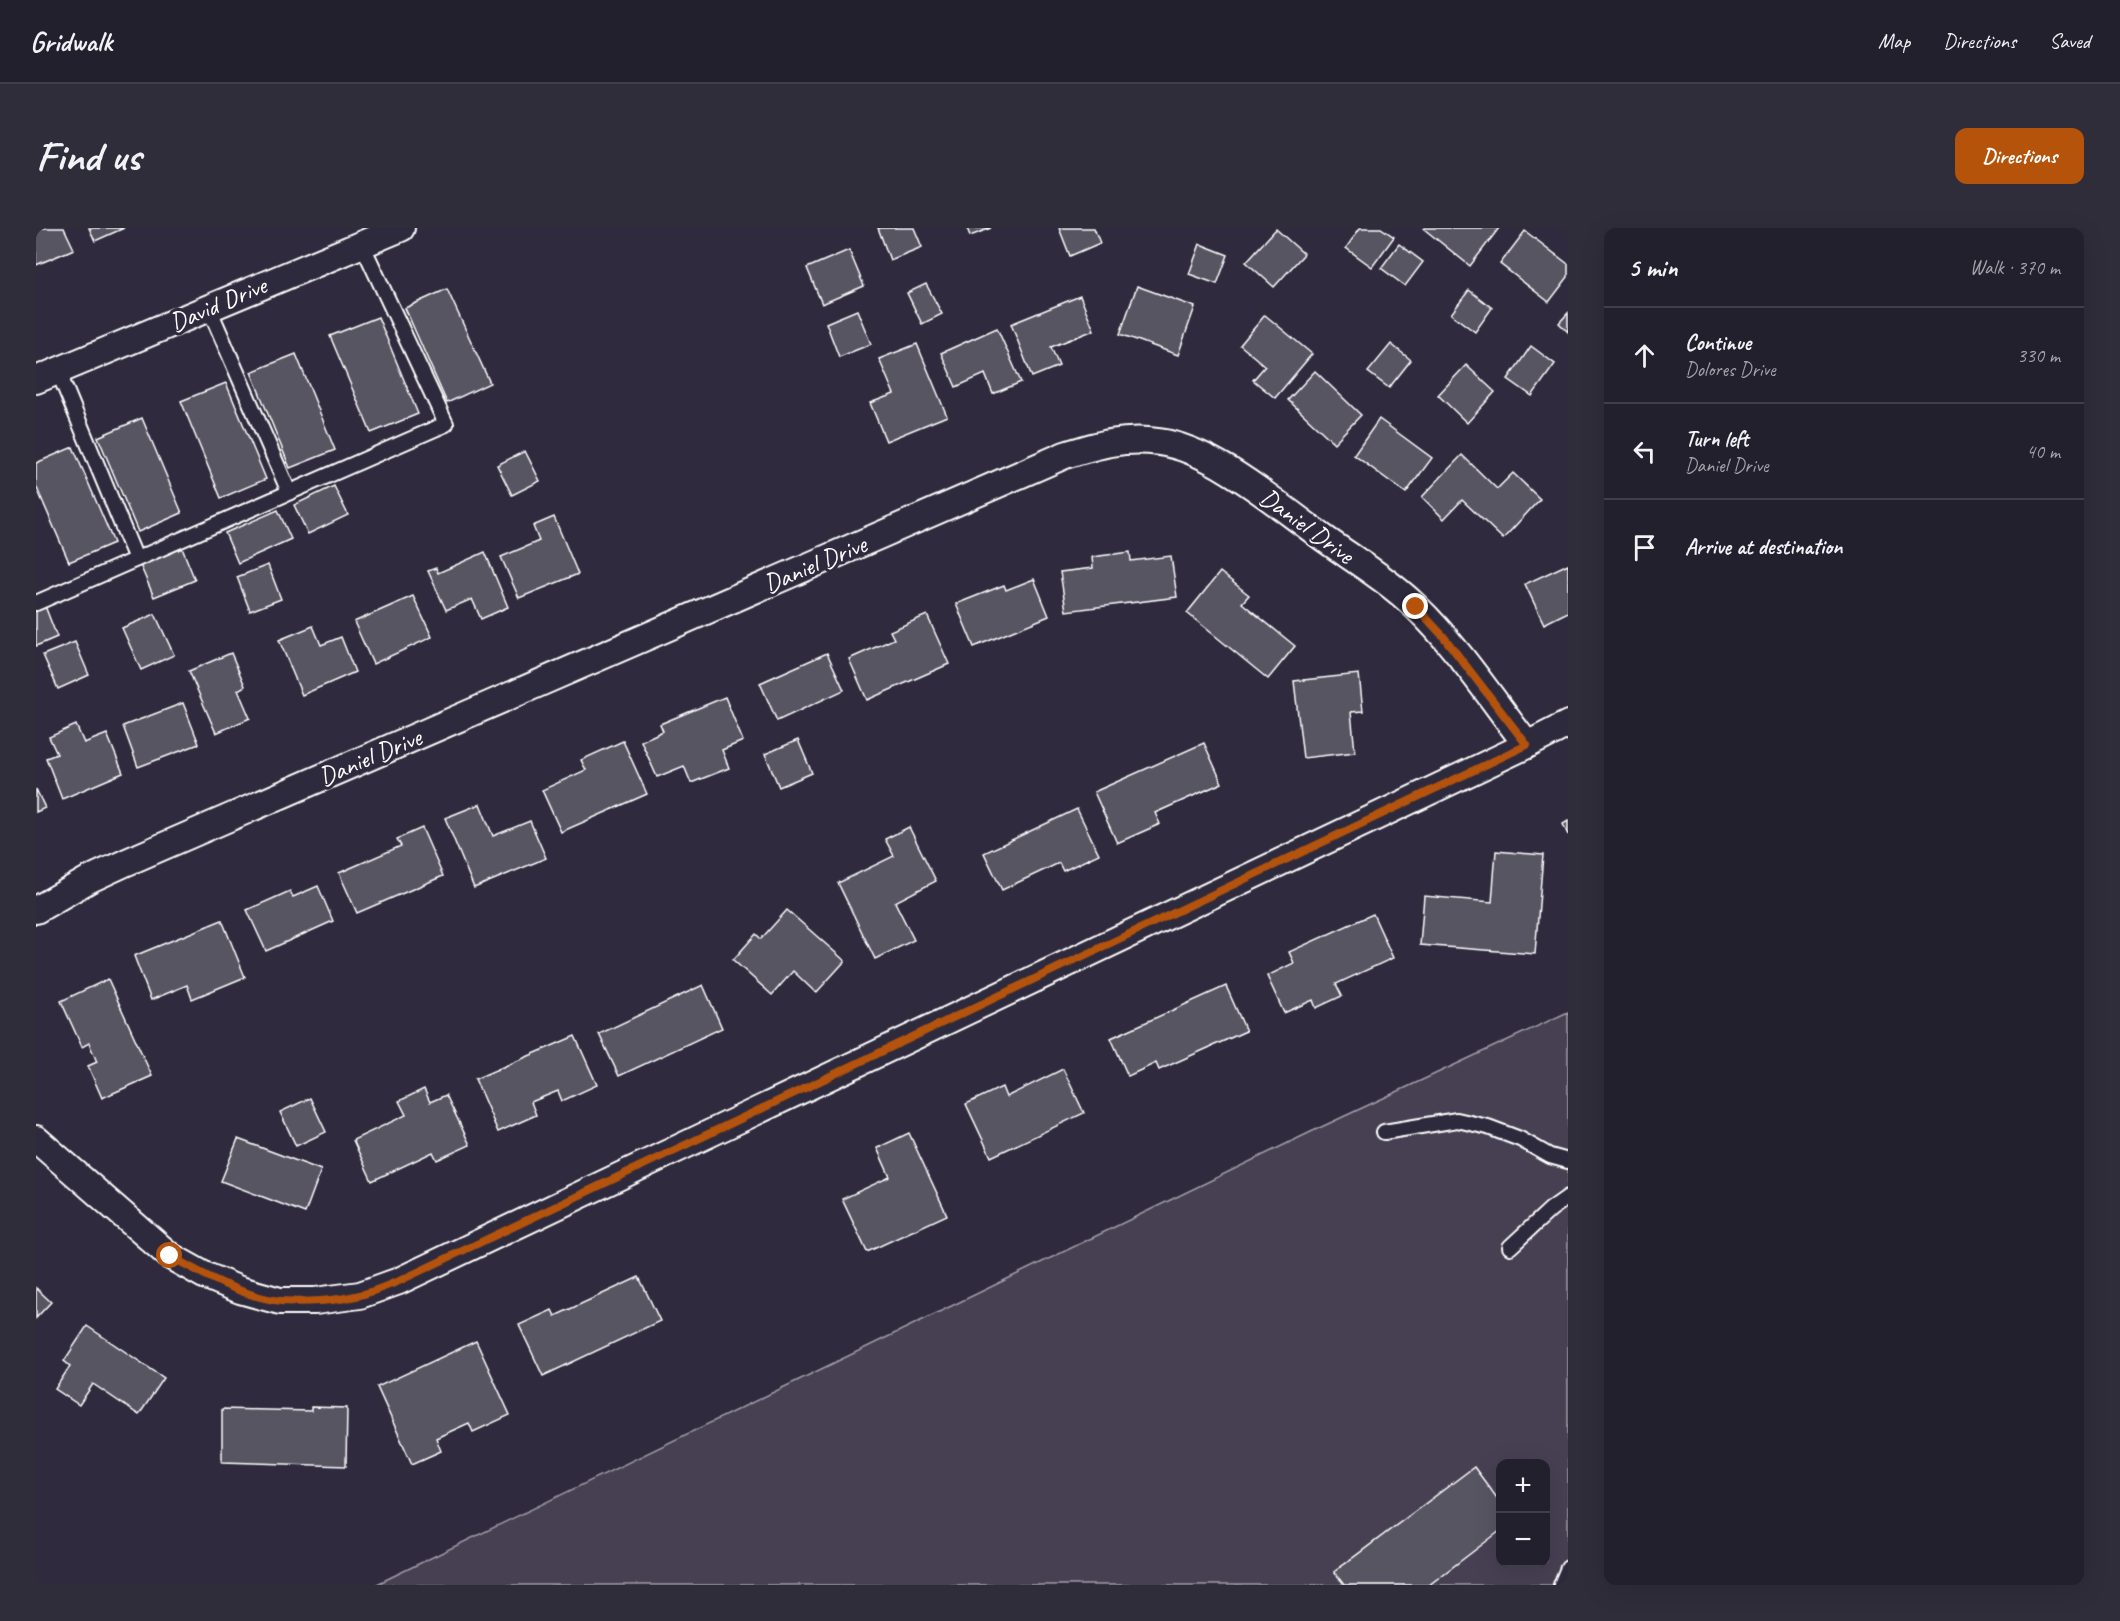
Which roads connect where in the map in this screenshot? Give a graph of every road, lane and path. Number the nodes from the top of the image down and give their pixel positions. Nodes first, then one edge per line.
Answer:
1 (401, 228) edge
2 (362, 244) junction
3 (209, 308) junction
4 (47, 375) edge
5 (290, 492) junction
6 (136, 560) junction
7 (36, 603) edge
8 (1568, 724) edge
9 (1527, 745) junction
10 (36, 910) edge
11 (1384, 1132) dead end
12 (36, 1139) edge
13 (1568, 1161) edge
14 (1568, 1197) edge
15 (1510, 1247) dead end
16 (1568, 1568) edge
17 (1561, 1585) edge

1 - 2 street, David Drive
2 - 3 street, David Drive
2 - 5 lane
3 - 4 street, David Drive
3 - 5 lane
4 - 6 lane
5 - 6 lane
6 - 7 lane
8 - 9 street
9 - 10 street, Daniel Drive
9 - 12 street
11 - 13 lane
14 - 15 lane
16 - 17 lane

